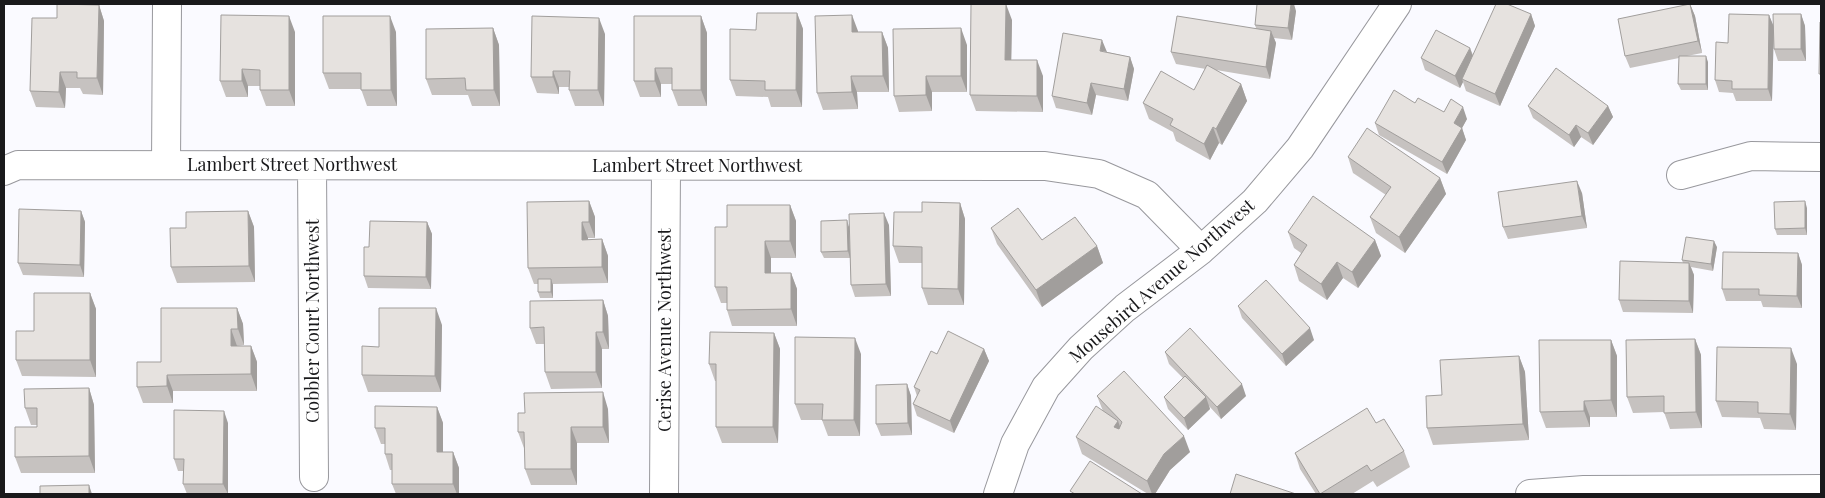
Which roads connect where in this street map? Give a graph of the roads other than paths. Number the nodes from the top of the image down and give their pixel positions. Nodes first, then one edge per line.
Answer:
1 (167, 4) edge
2 (1397, 4) edge
3 (1821, 157) edge
4 (166, 165) junction
5 (312, 166) junction
6 (666, 166) junction
7 (4, 171) edge
8 (1680, 175) dead end
9 (1201, 250) junction
10 (314, 477) dead end
11 (1821, 489) edge
12 (664, 494) edge
13 (998, 494) edge
14 (1530, 494) edge

1 - 4 street
2 - 9 street, Mousebird Avenue Northwest
3 - 8 street
4 - 5 street, Lambert Street Northwest
4 - 7 street, Lambert Street Northwest
5 - 6 street, Lambert Street Northwest
5 - 10 street, Cobbler Court Northwest
6 - 9 street, Lambert Street Northwest
6 - 12 street, Cerise Avenue Northwest
9 - 13 street, Mousebird Avenue Northwest
11 - 14 street

